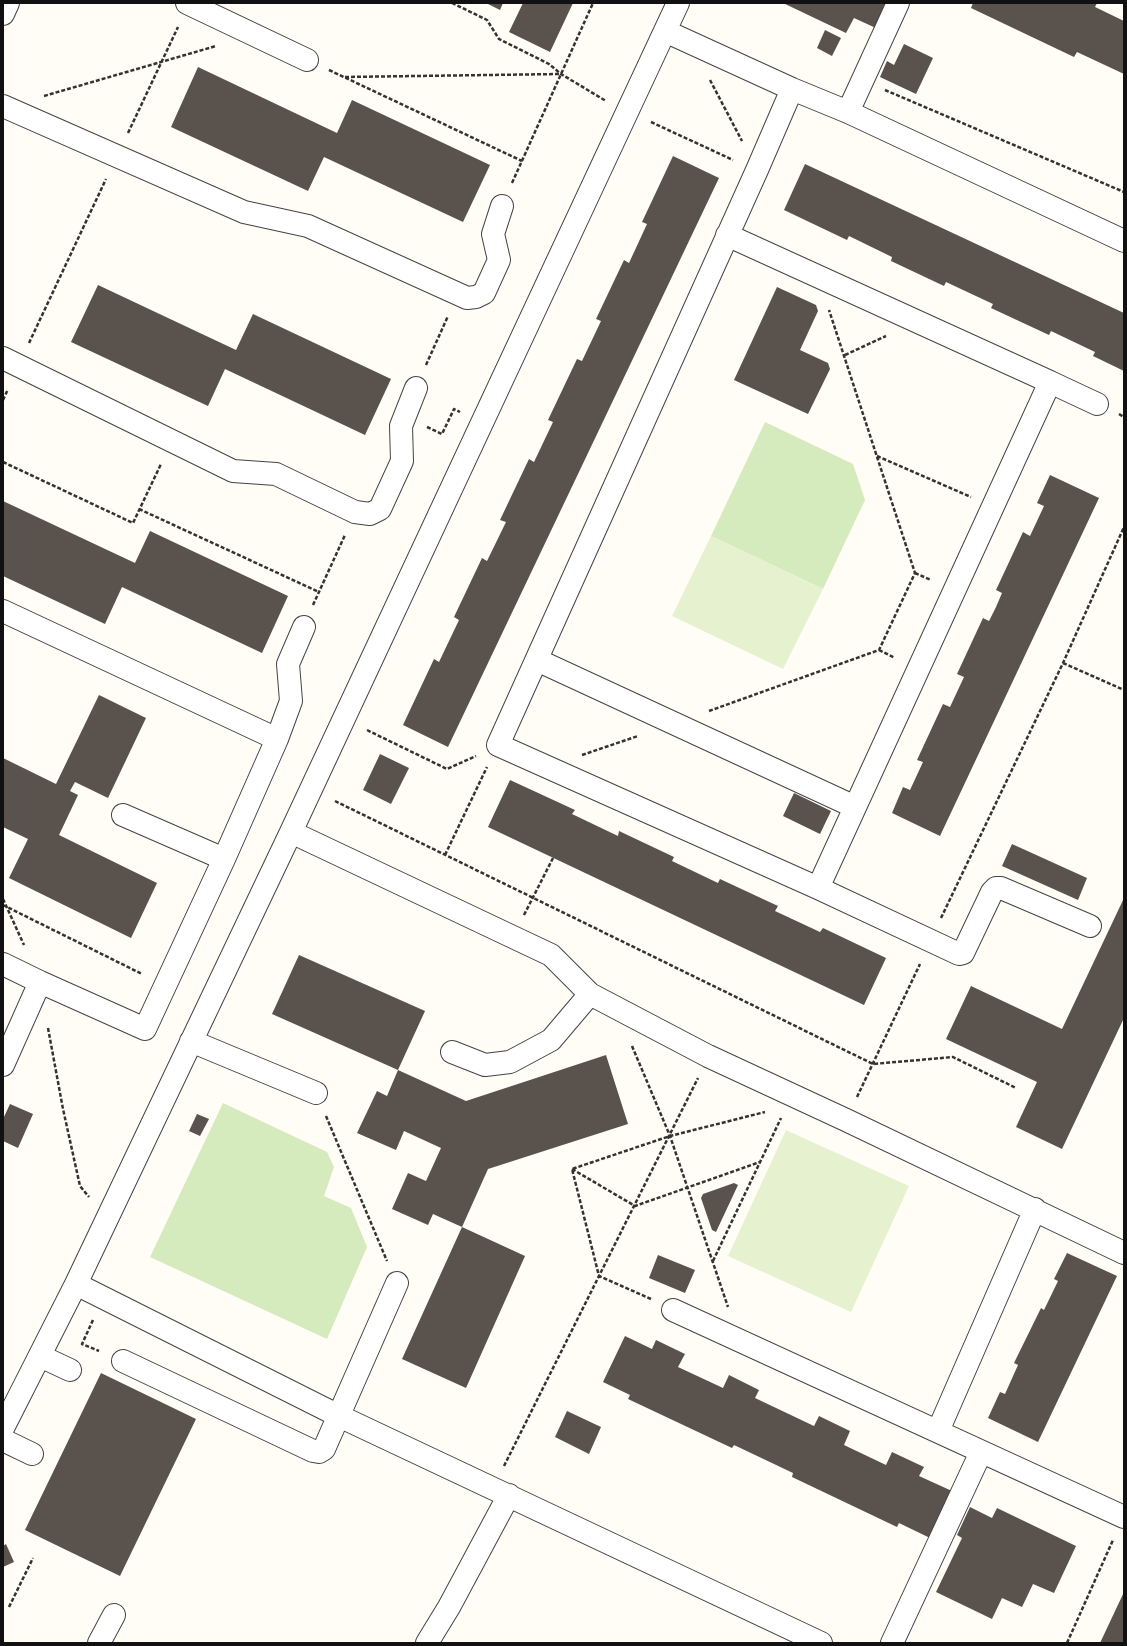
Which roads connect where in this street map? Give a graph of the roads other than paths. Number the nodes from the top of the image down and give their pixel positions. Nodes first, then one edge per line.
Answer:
1 (8, 3) edge
2 (678, 3) edge
3 (898, 3) edge
4 (188, 4) edge
5 (3, 14) edge
6 (666, 31) junction
7 (307, 60) road end
8 (792, 89) junction
9 (3, 106) edge
10 (848, 112) junction
11 (502, 206) dead end
12 (727, 235) junction
13 (1124, 241) edge
14 (11, 362) edge
15 (1050, 382) junction
16 (416, 388) road end
17 (1097, 404) dead end
18 (3, 611) edge
19 (304, 627) dead end
20 (537, 660) junction
21 (276, 739) junction
22 (855, 807) junction
23 (123, 815) dead end
24 (291, 832) junction
25 (224, 859) junction
26 (818, 888) junction
27 (1090, 926) dead end
28 (3, 964) edge
29 (40, 982) junction
30 (590, 994) junction
31 (191, 1041) junction
32 (452, 1052) dead end
33 (3, 1065) edge
34 (316, 1093) road end
35 (1035, 1209) junction
36 (1124, 1253) edge
37 (397, 1283) road end
38 (76, 1284) junction
39 (673, 1310) road end
40 (40, 1356) junction
41 (122, 1361) dead end
42 (70, 1370) dead end
43 (339, 1416) junction
44 (3, 1428) edge
45 (938, 1431) junction
46 (3, 1440) edge
47 (981, 1452) junction
48 (32, 1454) dead end
49 (509, 1495) junction
50 (1123, 1517) edge
51 (114, 1616) dead end
52 (99, 1643) edge
53 (427, 1643) edge
54 (821, 1643) edge
55 (892, 1643) edge

1 - 5 street
2 - 6 street
3 - 10 street
4 - 7 street
6 - 8 street
6 - 24 street
8 - 10 street
8 - 12 street
9 - 11 street
10 - 13 street
12 - 15 street
12 - 20 street
14 - 16 street
15 - 17 street
15 - 22 street
18 - 21 street
19 - 21 street
20 - 22 street
20 - 26 street
21 - 25 street
22 - 26 street
23 - 25 street
24 - 30 street
24 - 31 street
25 - 29 street
26 - 27 street
28 - 29 street
29 - 33 street
30 - 32 street
30 - 35 street
31 - 34 street
31 - 38 street
35 - 36 street
35 - 45 street
37 - 43 street
38 - 40 street
38 - 43 street
39 - 45 street
40 - 42 street
40 - 44 street
41 - 43 street
43 - 49 street
45 - 47 street
46 - 48 street
47 - 50 street
47 - 55 street
49 - 53 street
49 - 54 street
51 - 52 street

